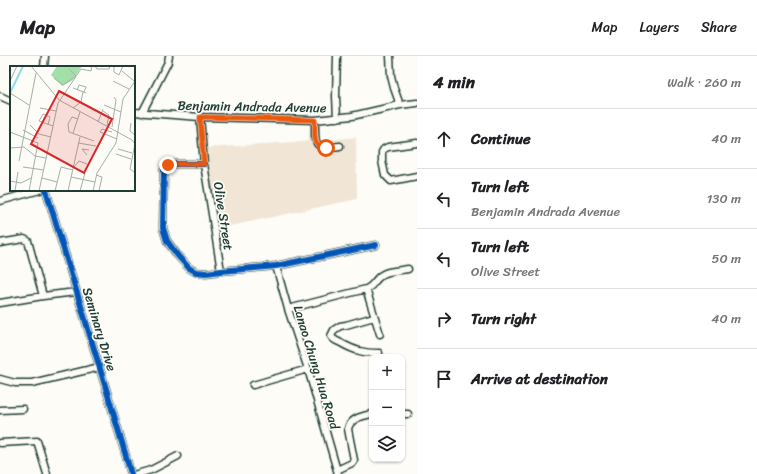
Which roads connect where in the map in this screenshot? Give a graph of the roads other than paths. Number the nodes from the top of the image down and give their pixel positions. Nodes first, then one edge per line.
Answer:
1 (45, 56) edge
2 (169, 56) edge
3 (337, 56) edge
4 (390, 56) edge
5 (44, 66) edge
6 (0, 96) edge
7 (10, 100) edge
8 (417, 103) edge
9 (400, 105) junction
10 (135, 112) edge
11 (142, 113) junction
12 (200, 117) junction
13 (337, 118) junction
14 (315, 120) junction
15 (417, 143) edge
16 (340, 146) dead end
17 (204, 164) junction
18 (417, 176) edge
19 (36, 191) edge
20 (46, 191) edge
21 (0, 201) edge
22 (0, 243) edge
23 (376, 245) dead end
24 (276, 266) junction
25 (408, 269) dead end
26 (221, 271) junction
27 (366, 289) junction
28 (76, 292) junction
29 (43, 296) junction
30 (0, 303) edge
31 (288, 310) junction
32 (374, 317) junction
33 (380, 334) dead end
34 (379, 353) dead end
35 (100, 367) junction
36 (308, 369) junction
37 (0, 379) edge
38 (253, 385) dead end
39 (23, 409) dead end
40 (0, 410) edge
41 (369, 415) edge
42 (0, 443) edge
43 (178, 456) dead end
44 (337, 472) edge
45 (47, 474) edge
46 (131, 474) edge
47 (137, 474) edge

1 - 5 street
2 - 11 street
3 - 13 street
4 - 9 street
6 - 7 street
8 - 9 street, Benjamin Andrada Avenue
9 - 13 street, Benjamin Andrada Avenue
10 - 11 street, Benjamin Andrada Avenue
11 - 12 street, Benjamin Andrada Avenue
12 - 14 street, Benjamin Andrada Avenue
12 - 17 street, Olive Street
13 - 14 street, Benjamin Andrada Avenue
14 - 16 street
15 - 18 street
17 - 26 street, Olive Street
17 - 26 street
19 - 21 street
20 - 28 street, Seminary Drive
22 - 29 street
23 - 24 street
24 - 26 street
24 - 31 street, Lanao Chung Hua Road
25 - 27 street
27 - 31 street
27 - 32 street
28 - 29 street
28 - 35 street, Seminary Drive
29 - 30 street
31 - 36 street, Lanao Chung Hua Road
32 - 33 street
32 - 34 street
35 - 37 street
35 - 46 street, Seminary Drive
36 - 38 street
36 - 44 street, Lanao Chung Hua Road
39 - 40 street
41 - 44 street
42 - 45 street
43 - 47 street

